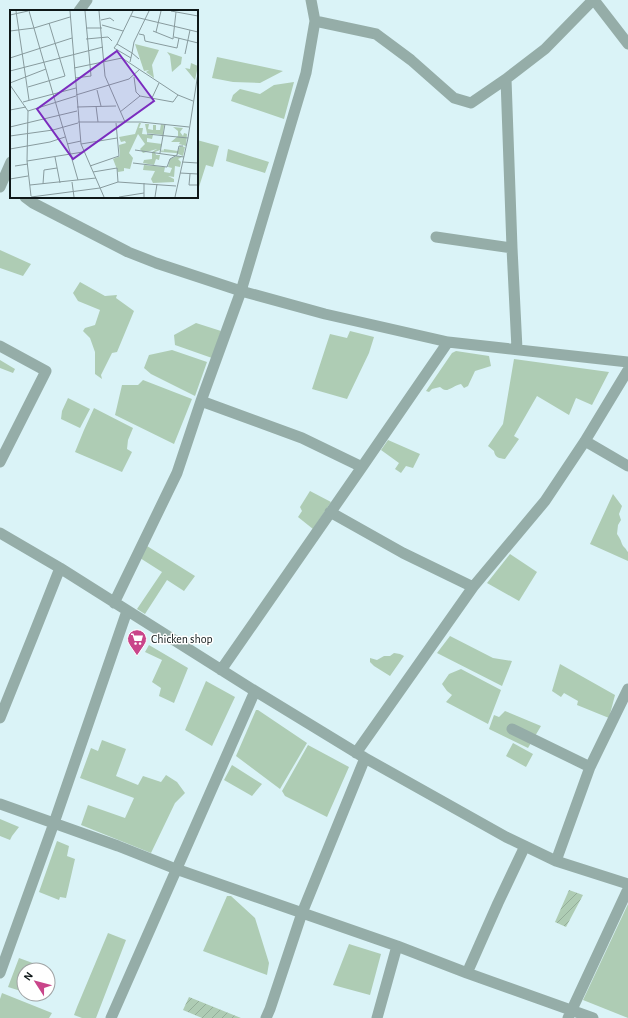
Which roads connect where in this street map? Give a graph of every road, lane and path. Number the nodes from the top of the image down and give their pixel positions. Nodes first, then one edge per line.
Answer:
1 (87, 0) edge
2 (311, 0) edge
3 (594, 0) edge
4 (81, 10) edge
5 (315, 21) junction
6 (628, 44) edge
7 (506, 79) junction
8 (10, 165) edge
9 (3, 183) edge
10 (26, 198) edge
11 (436, 237) dead end
12 (512, 248) junction
13 (241, 291) junction
14 (448, 342) junction
15 (0, 346) edge
16 (517, 349) junction
17 (628, 362) edge
18 (628, 370) edge
19 (201, 401) junction
20 (585, 441) junction
21 (0, 462) edge
22 (628, 466) edge
23 (362, 467) junction
24 (330, 512) junction
25 (0, 533) edge
26 (60, 568) junction
27 (473, 587) junction
28 (114, 603) junction
29 (128, 611) junction
30 (221, 670) junction
31 (628, 689) edge
32 (255, 691) junction
33 (0, 718) edge
34 (512, 729) dead end
35 (360, 756) junction
36 (590, 767) junction
37 (0, 804) edge
38 (54, 824) junction
39 (525, 846) junction
40 (556, 861) junction
41 (176, 869) junction
42 (628, 884) edge
43 (628, 889) edge
44 (302, 913) junction
45 (397, 946) junction
46 (0, 973) edge
47 (467, 974) junction
48 (570, 1014) edge
49 (111, 1018) edge
50 (266, 1018) edge
51 (377, 1018) edge
52 (593, 1018) edge

1 - 4 street
2 - 5 street
3 - 6 street
3 - 7 street
5 - 7 street
5 - 13 street
7 - 12 street
8 - 9 street
10 - 13 street
11 - 12 street
12 - 16 street
13 - 14 street
13 - 19 street
14 - 16 street
14 - 23 street
15 - 21 street
16 - 17 street
18 - 20 street
19 - 23 street
19 - 28 street
20 - 22 street
20 - 27 street
23 - 24 street
24 - 27 street
24 - 30 street
25 - 26 street
26 - 28 street
26 - 33 street
27 - 35 street
28 - 29 street
29 - 30 street
29 - 38 street
30 - 32 street
31 - 36 street
32 - 35 street
32 - 41 street
34 - 36 street
35 - 39 street
35 - 44 street
36 - 40 street
37 - 38 street
38 - 41 street
38 - 46 street
39 - 40 street
39 - 47 street
40 - 42 street
41 - 44 street
41 - 49 street
43 - 48 street
44 - 45 street
44 - 50 street
45 - 47 street
45 - 51 street
47 - 48 street
48 - 52 street

